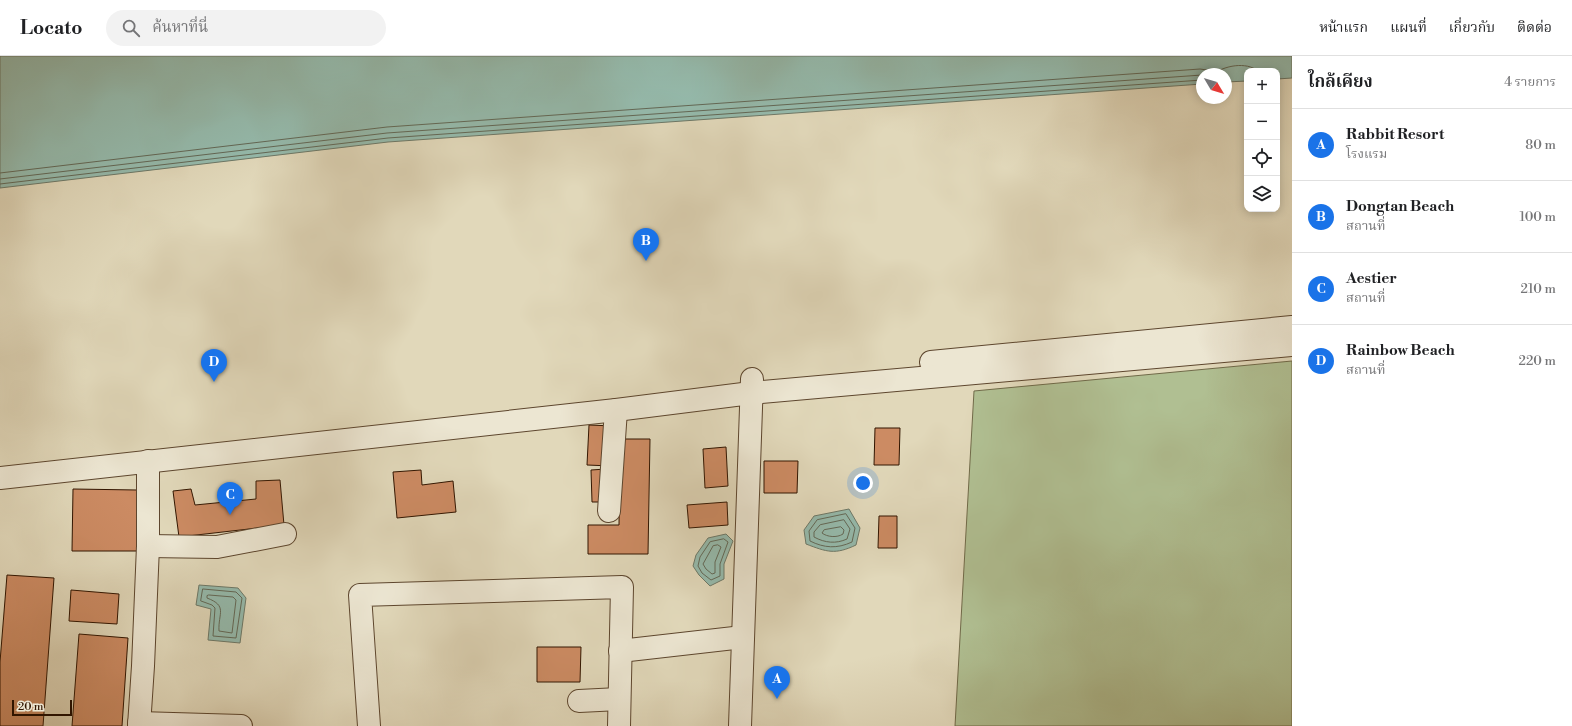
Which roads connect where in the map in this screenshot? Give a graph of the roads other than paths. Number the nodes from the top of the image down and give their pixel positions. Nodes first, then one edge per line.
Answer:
1 (1292, 327) edge
2 (1292, 344) edge
3 (752, 386) junction
4 (616, 410) junction
5 (148, 461) junction
6 (0, 478) edge
7 (609, 511) dead end
8 (285, 534) dead end
9 (148, 546) junction
10 (743, 637) junction
11 (620, 650) junction
12 (619, 700) junction
13 (579, 701) dead end
14 (139, 725) edge
15 (241, 726) edge
16 (369, 726) edge
17 (619, 726) edge
18 (740, 726) edge

1 - 3 street
2 - 3 street
3 - 4 street
3 - 10 street
4 - 5 street
4 - 7 street
5 - 6 street
5 - 9 street
8 - 9 street
9 - 14 street
10 - 11 street
10 - 18 street
11 - 12 street
11 - 16 street
12 - 13 street
12 - 17 street
14 - 15 street

